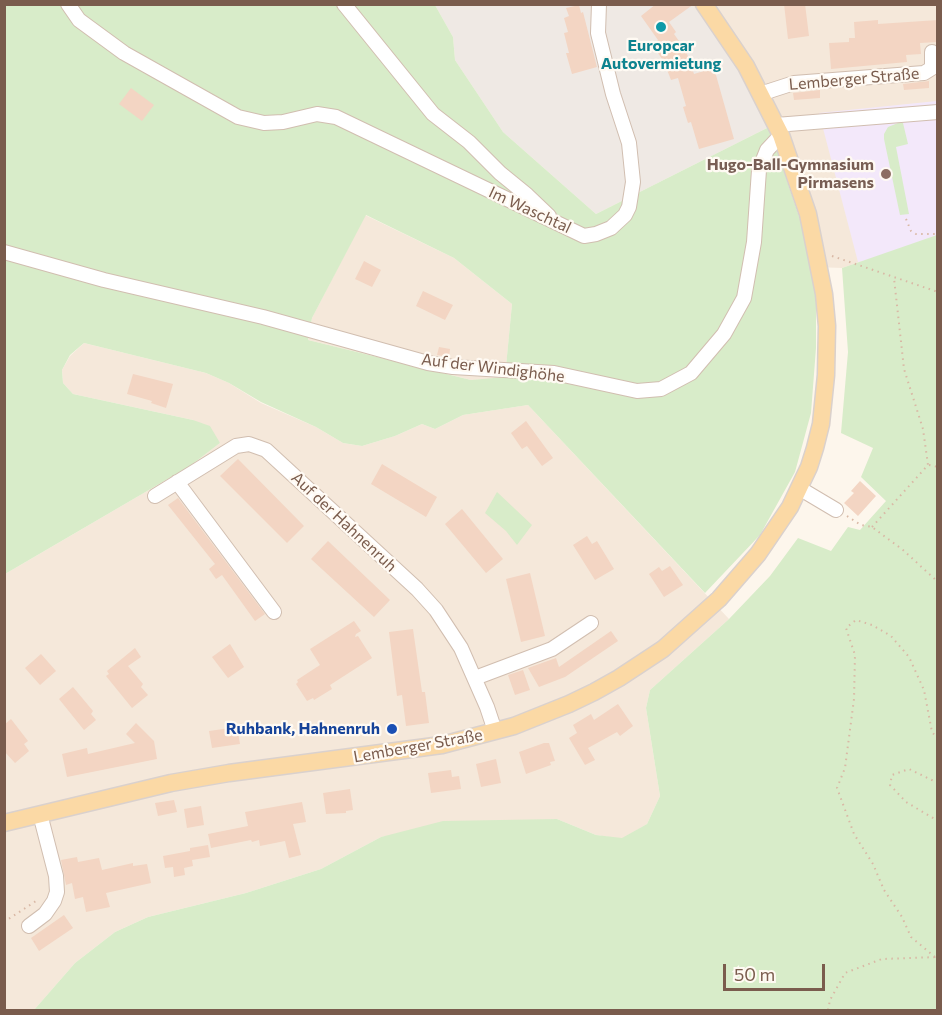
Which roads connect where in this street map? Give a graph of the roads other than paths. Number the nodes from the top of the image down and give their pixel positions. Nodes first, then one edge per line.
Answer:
1 (68, 4) edge
2 (344, 4) edge
3 (599, 4) edge
4 (704, 4) edge
5 (932, 52) dead end
6 (760, 94) junction
7 (938, 112) edge
8 (778, 130) junction
9 (557, 224) junction
10 (4, 252) edge
11 (177, 482) junction
12 (799, 488) junction
13 (155, 496) dead end
14 (836, 510) road end
15 (274, 612) dead end
16 (591, 623) dead end
17 (475, 678) junction
18 (495, 731) junction
19 (40, 814) junction
20 (4, 823) edge
21 (29, 926) dead end

1 - 9 street, Im Waschtal
2 - 9 street
3 - 9 street, Im Waschtal
4 - 6 main road, Lemberger Straße
5 - 6 street, Lemberger Straße
6 - 8 main road, Lemberger Straße
7 - 8 street
8 - 10 street, Auf der Windighöhe
8 - 12 main road, Lemberger Straße
11 - 13 street, Auf der Hahnenruh
11 - 15 street
11 - 17 street, Auf der Hahnenruh
12 - 14 street
12 - 18 main road, Lemberger Straße
16 - 17 street
17 - 18 street, Auf der Hahnenruh
18 - 19 main road, Lemberger Straße
19 - 20 main road, Lemberger Straße
19 - 21 street

